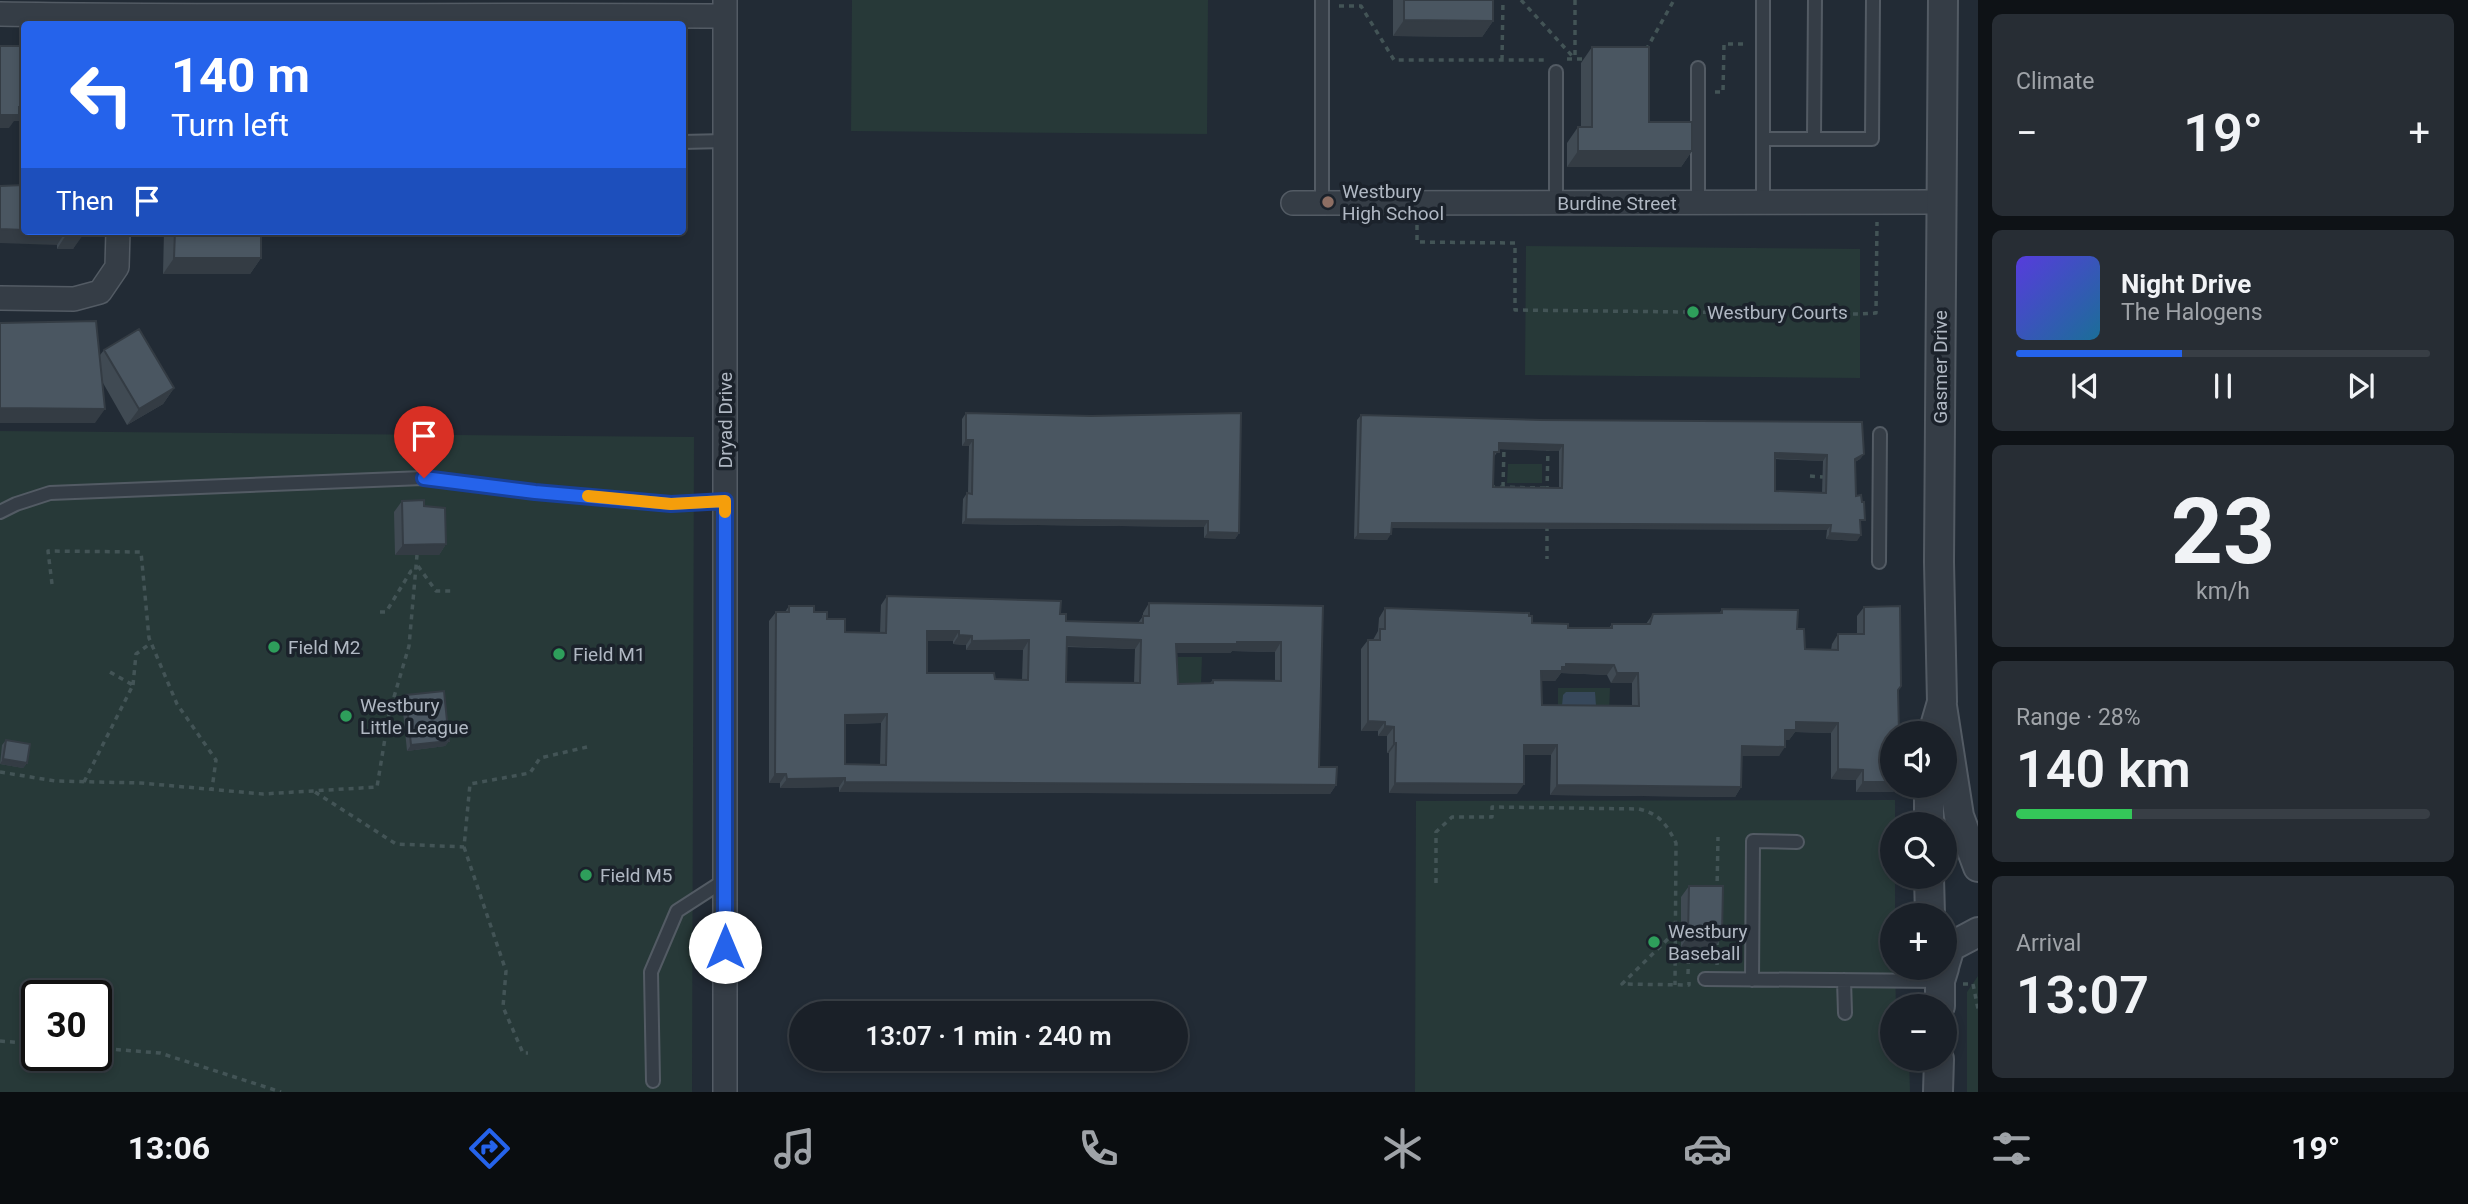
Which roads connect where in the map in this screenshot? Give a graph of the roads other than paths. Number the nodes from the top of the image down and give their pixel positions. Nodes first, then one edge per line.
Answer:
1 (1763, 0) edge
2 (1815, 0) edge
3 (1873, 0) edge
4 (1943, 0) edge
5 (1322, 3) edge
6 (725, 8) edge
7 (0, 14) edge
8 (119, 20) edge
9 (1553, 66) road end
10 (1699, 68) dead end
11 (1814, 138) junction
12 (1763, 139) junction
13 (725, 141) junction
14 (686, 142) edge
15 (1322, 202) junction
16 (1941, 202) junction
17 (1293, 203) dead end
18 (1556, 203) junction
19 (1698, 203) junction
20 (1763, 203) junction
21 (118, 235) edge
22 (0, 298) edge
23 (1880, 434) dead end
24 (725, 501) junction
25 (0, 512) edge
26 (1879, 562) dead end
27 (1942, 702) junction
28 (1936, 721) edge
29 (1797, 842) dead end
30 (1978, 867) edge
31 (725, 880) junction
32 (1978, 932) edge
33 (1957, 943) edge
34 (1880, 979) edge
35 (1711, 980) road end
36 (1752, 980) junction
37 (1844, 980) junction
38 (1845, 1013) dead end
39 (1939, 1071) edge
40 (653, 1081) dead end
41 (726, 1092) edge
42 (1938, 1092) edge

1 - 12 lane
2 - 11 lane
3 - 11 lane
4 - 16 street, Gasmer Drive
5 - 15 lane
6 - 8 street
6 - 13 street, Dryad Drive
7 - 8 street
9 - 18 lane
10 - 19 lane
11 - 12 lane
12 - 20 lane
13 - 14 lane
13 - 24 street, Dryad Drive
15 - 17 street, Burdine Street
15 - 18 street, Burdine Street
16 - 20 street, Burdine Street
16 - 27 street, Gasmer Drive
18 - 19 street, Burdine Street
19 - 20 street, Burdine Street
21 - 22 street
23 - 26 lane
24 - 25 lane
24 - 31 street, Dryad Drive
27 - 28 street, Gasmer Drive
27 - 30 street
29 - 36 lane
31 - 40 lane
31 - 41 street, Dryad Drive
32 - 33 street
34 - 37 lane
35 - 36 lane
36 - 37 lane
37 - 38 lane
39 - 42 street

